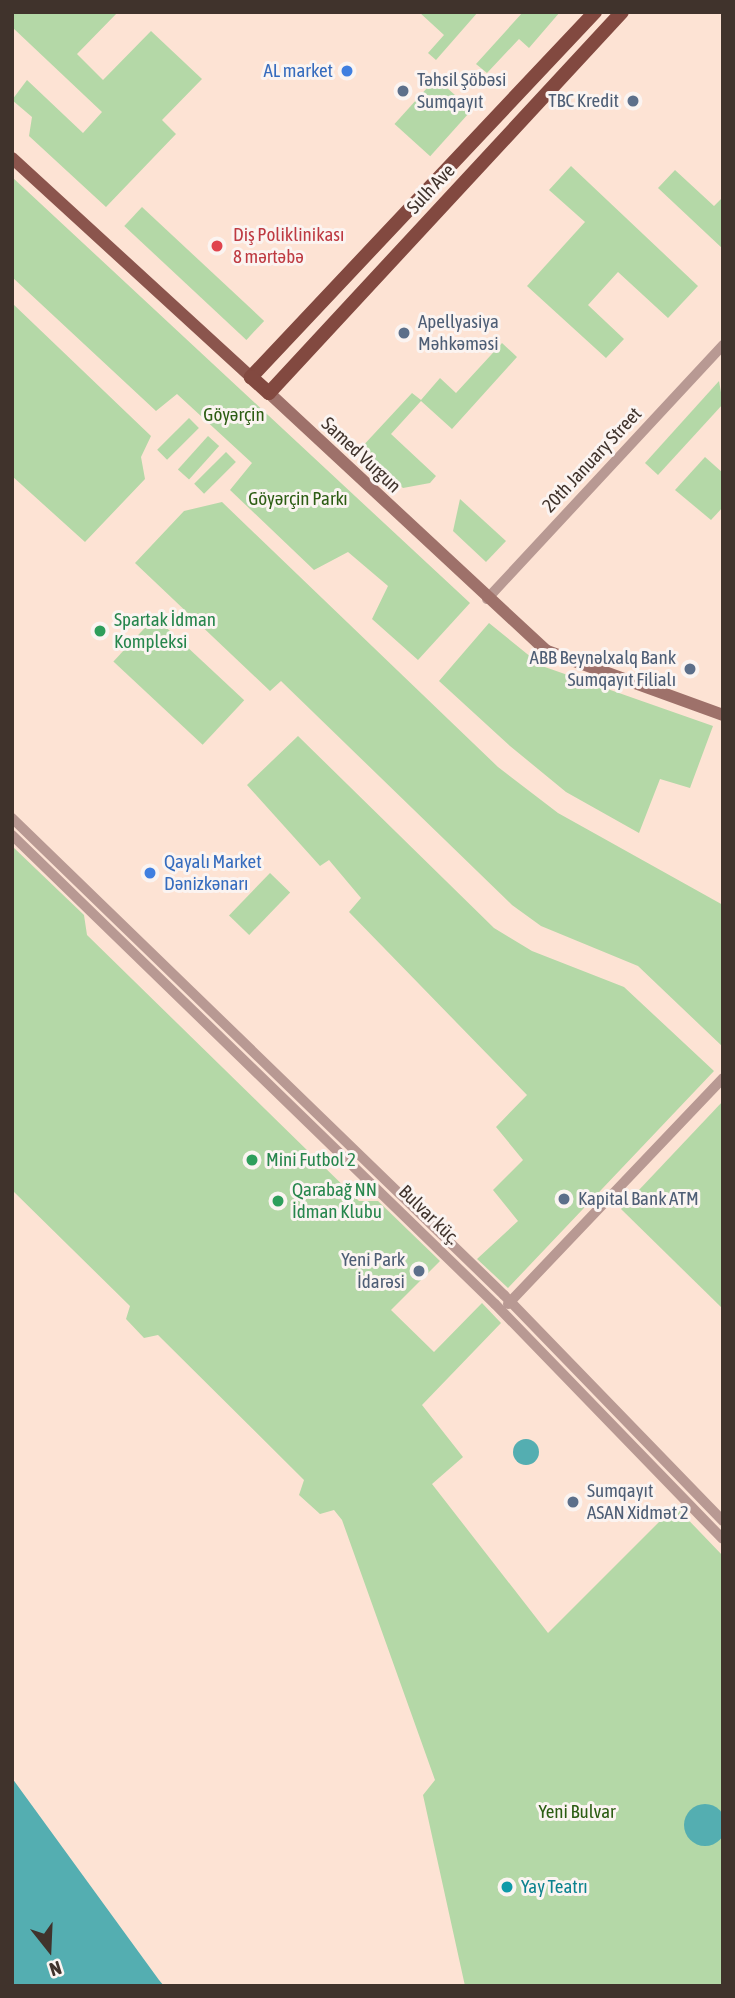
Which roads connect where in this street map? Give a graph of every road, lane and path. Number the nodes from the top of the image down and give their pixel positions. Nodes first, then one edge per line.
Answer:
1 (595, 12) edge
2 (622, 12) edge
3 (460, 155) junction
4 (12, 158) edge
5 (475, 169) junction
6 (723, 345) edge
7 (251, 377) junction
8 (269, 393) junction
9 (487, 598) junction
10 (723, 715) edge
11 (12, 818) edge
12 (12, 835) edge
13 (170, 970) junction
14 (160, 979) junction
15 (723, 1077) edge
16 (400, 1193) junction
17 (391, 1202) junction
18 (511, 1301) junction
19 (502, 1311) junction
20 (723, 1521) edge
21 (723, 1539) edge

1 - 3 highway, Sulh Ave
2 - 5 highway, Sulh Ave
3 - 5 highway
3 - 7 highway, Sulh Ave
4 - 7 main road, Samed Vurgun
5 - 8 highway, Sulh Ave
6 - 9 street, 20th January Street
7 - 8 highway, Samed Vurgun
8 - 9 main road, Samed Vurgun
9 - 10 main road, Samed Vurgun
11 - 13 street, Bulvar küç.
12 - 14 street, Bulvar küç.
13 - 14 street
13 - 16 street, Bulvar küç.
14 - 17 street, Bulvar küç.
15 - 18 street
16 - 17 street
16 - 18 street, Bulvar küç.
17 - 19 street, Bulvar küç.
18 - 19 street
18 - 20 street, Bulvar küç.
19 - 21 street, Bulvar küç.

